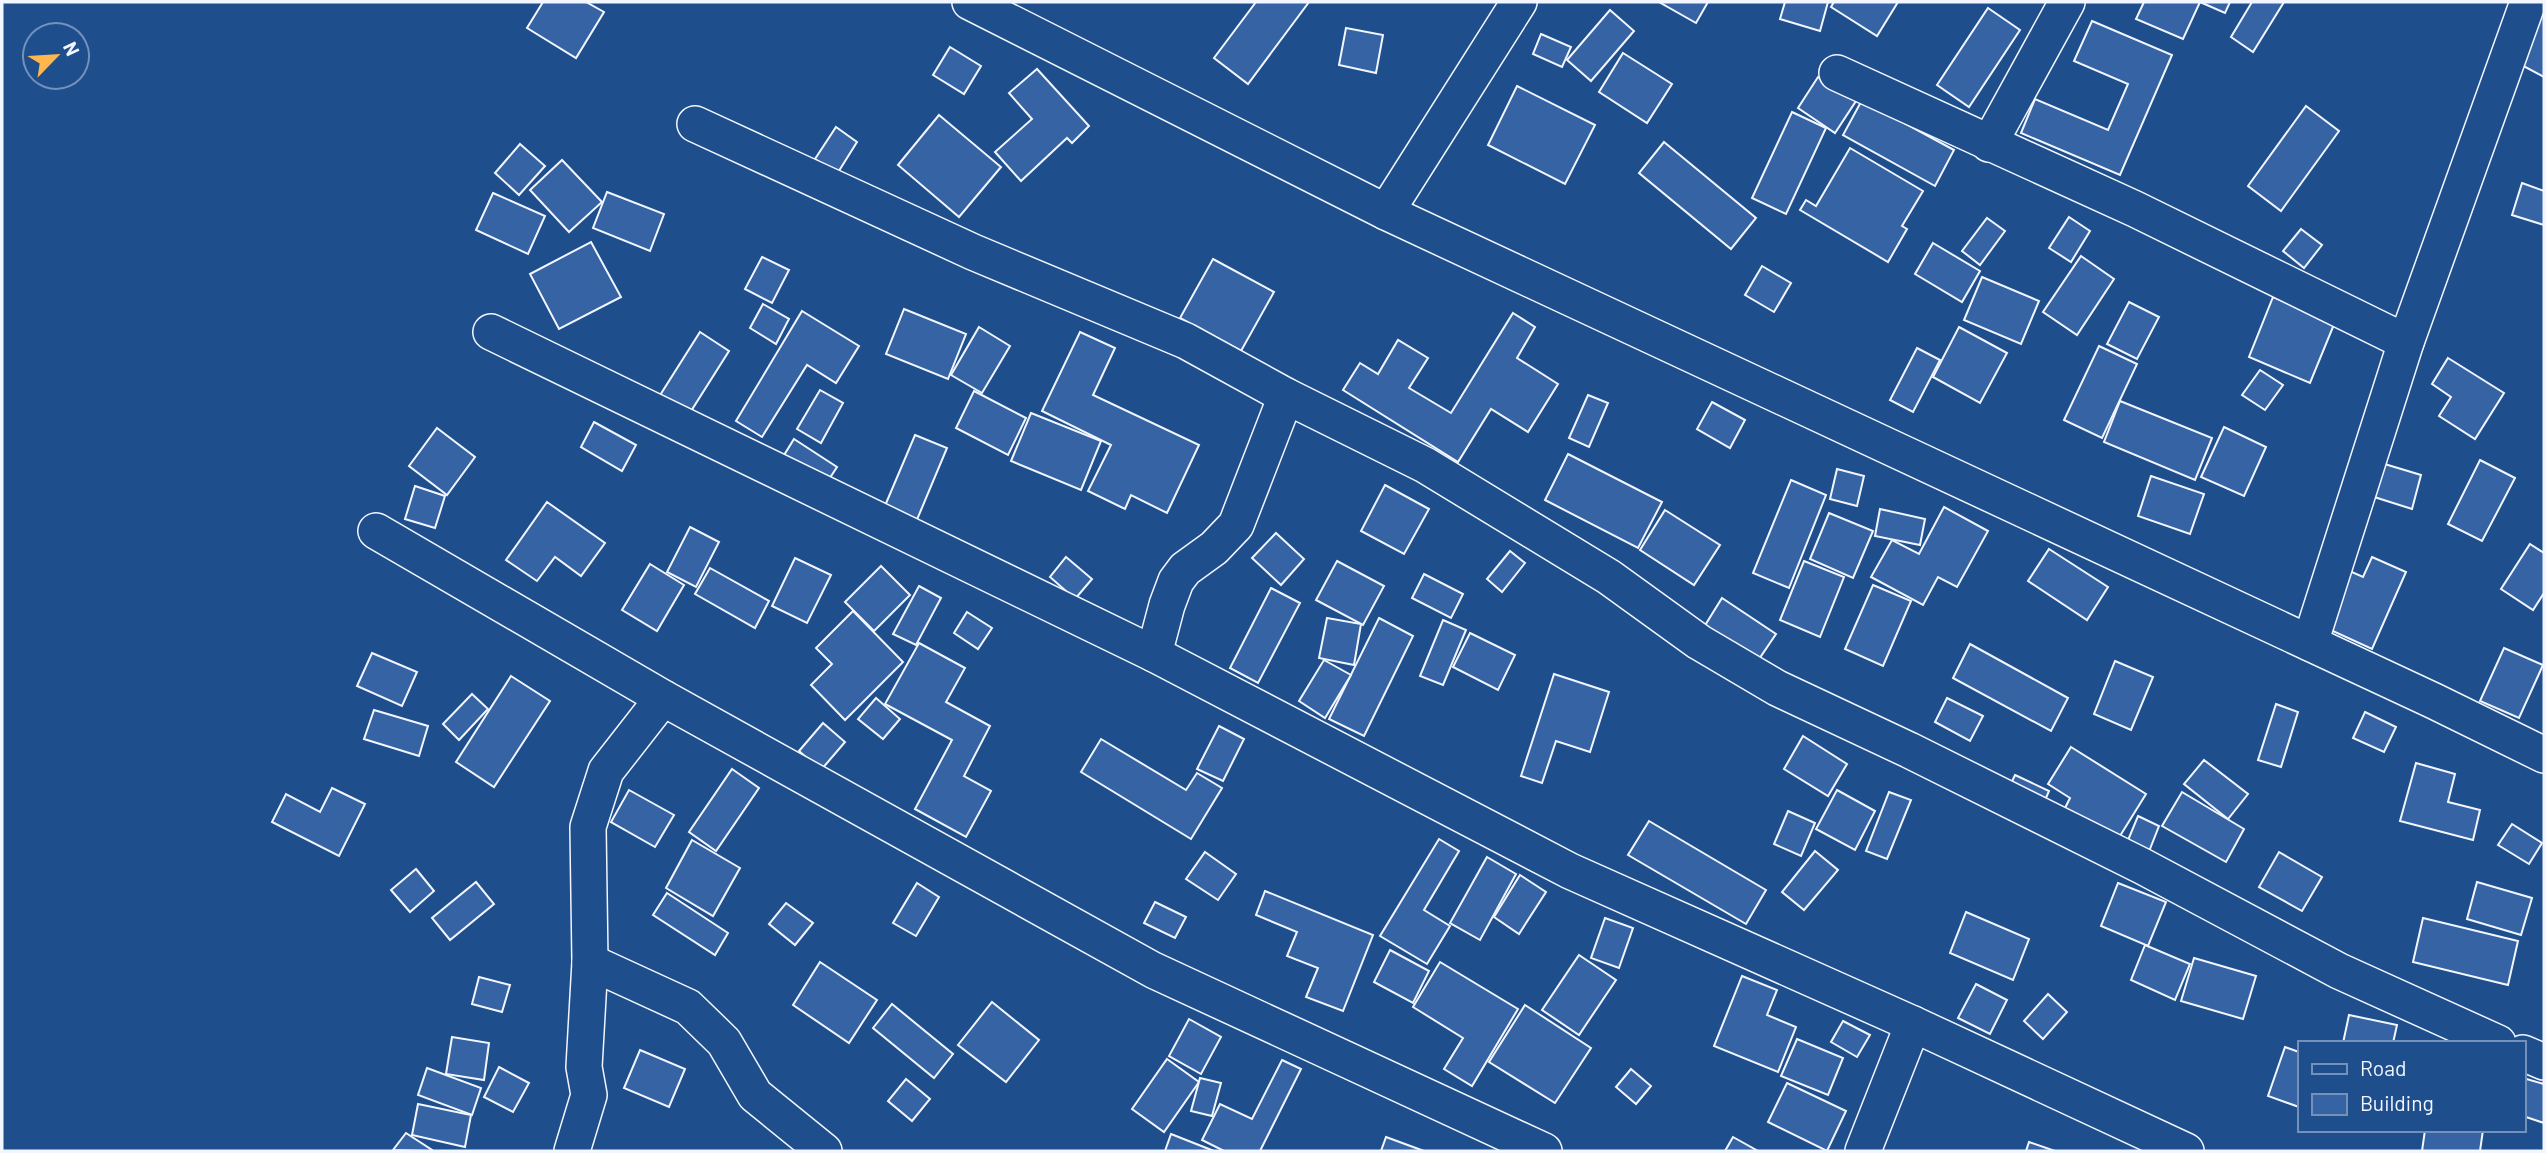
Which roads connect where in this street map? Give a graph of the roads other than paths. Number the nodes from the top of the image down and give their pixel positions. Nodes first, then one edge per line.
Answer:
1 (970, 2) edge
2 (1519, 2) edge
3 (2067, 2) edge
4 (2528, 2) edge
5 (1837, 73) dead end
6 (695, 124) dead end
7 (1989, 144) junction
8 (1386, 212) junction
9 (491, 332) dead end
10 (2406, 342) junction
11 (1286, 396) junction
12 (376, 531) dead end
13 (2310, 643) junction
14 (1154, 654) junction
15 (663, 698) junction
16 (2544, 755) edge
17 (590, 962) junction
18 (1913, 1024) junction
19 (2494, 1041) edge
20 (2525, 1055) edge
21 (2544, 1062) edge
22 (572, 1151) edge
23 (824, 1151) edge
24 (1544, 1151) edge
25 (1863, 1151) edge
26 (2186, 1151) edge

1 - 8 street
2 - 8 street
3 - 7 street
4 - 10 street
5 - 7 street
6 - 11 street
7 - 10 street
8 - 13 street
9 - 14 street
10 - 13 street
11 - 14 street
11 - 19 street
12 - 15 street
13 - 16 street
14 - 18 street
15 - 17 street
15 - 24 street
17 - 22 street
17 - 23 street
18 - 25 street
18 - 26 street
20 - 21 street

